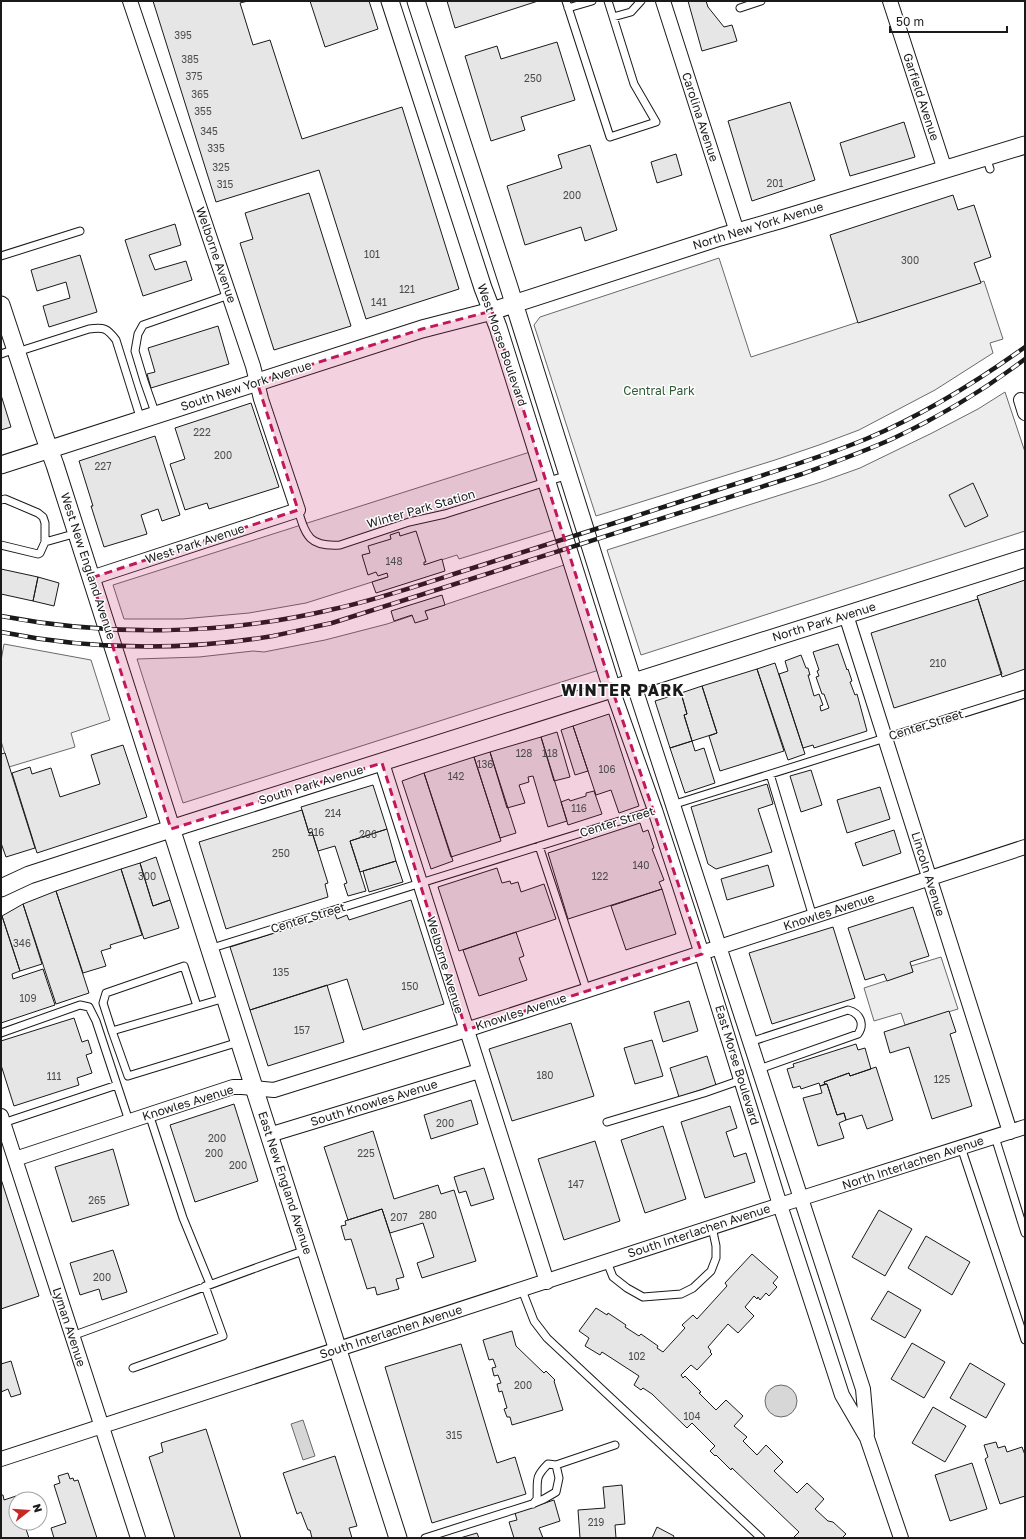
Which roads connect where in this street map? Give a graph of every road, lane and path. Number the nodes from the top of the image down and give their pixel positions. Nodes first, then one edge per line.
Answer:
1 (130, 1) edge
2 (390, 1) edge
3 (416, 1) edge
4 (592, 1) edge
5 (608, 1) edge
6 (641, 1) edge
7 (663, 1) edge
8 (761, 1) edge
9 (890, 1) edge
10 (567, 5) edge
11 (740, 8) dead end
12 (613, 17) junction
13 (1025, 145) edge
14 (945, 170) junction
15 (80, 231) dead end
16 (737, 232) junction
17 (1, 256) edge
18 (230, 295) junction
19 (514, 304) junction
20 (2, 308) edge
21 (492, 311) junction
22 (11, 351) edge
23 (257, 382) junction
24 (149, 418) junction
25 (553, 425) junction
26 (531, 432) junction
27 (49, 450) junction
28 (1, 465) edge
29 (568, 475) junction
30 (547, 481) junction
31 (1, 500) edge
32 (298, 510) junction
33 (77, 533) junction
34 (45, 542) junction
35 (1, 546) edge
36 (1025, 558) edge
37 (91, 578) junction
38 (846, 615) junction
39 (623, 686) junction
40 (1025, 694) edge
41 (886, 737) junction
42 (382, 763) junction
43 (770, 774) junction
44 (672, 805) junction
45 (655, 810) junction
46 (171, 829) junction
47 (539, 846) junction
48 (1025, 848) edge
49 (930, 878) junction
50 (419, 883) junction
51 (1, 888) edge
52 (813, 917) junction
53 (719, 948) junction
54 (209, 949) junction
55 (702, 954) junction
56 (587, 991) junction
57 (225, 998) junction
58 (197, 1006) junction
59 (466, 1030) junction
60 (112, 1031) junction
61 (1, 1033) edge
62 (239, 1042) junction
63 (750, 1042) junction
64 (759, 1069) junction
65 (479, 1071) junction
66 (741, 1080) junction
67 (117, 1085) junction
68 (254, 1089) junction
69 (149, 1114) junction
70 (2, 1120) edge
71 (129, 1121) junction
72 (607, 1122) dead end
73 (1025, 1127) edge
74 (1010, 1132) junction
75 (269, 1135) junction
76 (995, 1137) junction
77 (961, 1147) junction
78 (15, 1159) junction
79 (801, 1198) junction
80 (780, 1205) junction
81 (712, 1227) junction
82 (1025, 1233) edge
83 (306, 1250) junction
84 (607, 1262) junction
85 (547, 1282) junction
86 (207, 1285) junction
87 (522, 1290) junction
88 (72, 1336) junction
89 (1025, 1340) edge
90 (338, 1350) junction
91 (133, 1368) dead end
92 (101, 1426) junction
93 (867, 1438) junction
94 (615, 1445) dead end
95 (1, 1459) edge
96 (556, 1465) junction
97 (532, 1504) junction
98 (138, 1538) edge
99 (398, 1538) edge
100 (425, 1538) edge
101 (761, 1538) edge
102 (901, 1538) edge

1 - 18 street, Welborne Avenue
2 - 21 street, West Morse Boulevard
3 - 19 street, West Morse Boulevard
4 - 10 lane
5 - 12 lane
6 - 12 lane
7 - 16 street, Carolina Avenue
8 - 11 lane
9 - 14 street, Garfield Avenue
10 - 12 lane
13 - 14 street, North New York Avenue
14 - 16 street, North New York Avenue
15 - 17 lane
16 - 19 street, North New York Avenue
18 - 23 street, Welborne Avenue
18 - 24 lane
19 - 21 street, North New York Avenue
19 - 25 street, West Morse Boulevard
20 - 22 street, West New England Avenue
21 - 23 street, South New York Avenue
21 - 26 street, West Morse Boulevard
22 - 24 lane
22 - 27 street, West New England Avenue
23 - 24 street, South New York Avenue
23 - 32 street, Welborne Avenue
24 - 27 street, South New York Avenue
25 - 26 street
25 - 29 street, West Morse Boulevard
26 - 30 street, West Morse Boulevard
27 - 28 street, South New York Avenue
27 - 33 street, West New England Avenue
29 - 30 lane, Winter Park Station
29 - 39 street, West Morse Boulevard
30 - 32 lane, Winter Park Station
30 - 39 street, West Morse Boulevard
31 - 34 lane
32 - 37 street, West Park Avenue
33 - 34 lane
33 - 37 street, West New England Avenue
34 - 35 lane
36 - 38 street, North Park Avenue
37 - 46 street, West New England Avenue
38 - 39 street, North Park Avenue
38 - 41 street, Lincoln Avenue
39 - 42 street, South Park Avenue
39 - 44 street, East Morse Boulevard
39 - 45 street, East Morse Boulevard
40 - 41 lane, Center Street
41 - 43 lane, Center Street
41 - 49 street, Lincoln Avenue
42 - 46 street, South Park Avenue
42 - 50 street, Welborne Avenue
43 - 44 lane, Center Street
43 - 52 lane
44 - 45 street, Center Street
44 - 53 street, East Morse Boulevard
45 - 47 lane, Center Street
45 - 55 street, East Morse Boulevard
46 - 51 street, South Park Avenue
46 - 54 street, East New England Avenue
47 - 50 lane, Center Street
47 - 56 lane
48 - 49 street, Knowles Avenue
49 - 52 street, Knowles Avenue
49 - 74 street, Lincoln Avenue
50 - 54 lane, Center Street
50 - 59 street, Welborne Avenue
52 - 53 street, Knowles Avenue
53 - 55 street, Knowles Avenue
53 - 63 street, East Morse Boulevard
54 - 57 street, East New England Avenue
55 - 56 street, Knowles Avenue
55 - 66 street, East Morse Boulevard
56 - 59 street, Knowles Avenue
57 - 58 lane
57 - 62 street, East New England Avenue
58 - 60 lane
58 - 60 lane
59 - 65 street, Welborne Avenue
59 - 68 street, Knowles Avenue
60 - 62 lane
61 - 67 lane
62 - 68 street, East New England Avenue
63 - 64 street, East Morse Boulevard
63 - 64 lane
64 - 79 street, East Morse Boulevard
65 - 75 street, South Knowles Avenue
65 - 85 street, Welborne Avenue
66 - 72 lane
66 - 80 street, East Morse Boulevard
67 - 70 lane
67 - 71 lane
68 - 69 street, Knowles Avenue
68 - 75 street, East New England Avenue
69 - 71 street, Knowles Avenue
69 - 86 lane
70 - 78 street, Lyman Avenue
71 - 78 street, Knowles Avenue
73 - 74 street, North Interlachen Avenue
74 - 76 street, North Interlachen Avenue
75 - 83 street, East New England Avenue
76 - 77 street, North Interlachen Avenue
76 - 82 lane
77 - 79 street, North Interlachen Avenue
77 - 89 lane
78 - 88 street, Lyman Avenue
79 - 80 street, North Interlachen Avenue
79 - 93 street, East Morse Boulevard
80 - 81 street, South Interlachen Avenue
80 - 93 street, East Morse Boulevard
81 - 84 street, South Interlachen Avenue
81 - 84 lane
83 - 86 lane
83 - 90 street, East New England Avenue
84 - 85 street, South Interlachen Avenue
85 - 87 street, South Interlachen Avenue
86 - 88 lane
86 - 91 lane
87 - 90 street, South Interlachen Avenue
87 - 101 lane
88 - 92 street, Lyman Avenue
90 - 92 street, South Interlachen Avenue
90 - 99 street, East New England Avenue
92 - 95 street, South Interlachen Avenue
92 - 98 street, Lyman Avenue
93 - 102 street, East Morse Boulevard
94 - 96 lane
96 - 97 lane
96 - 97 lane
97 - 100 lane

